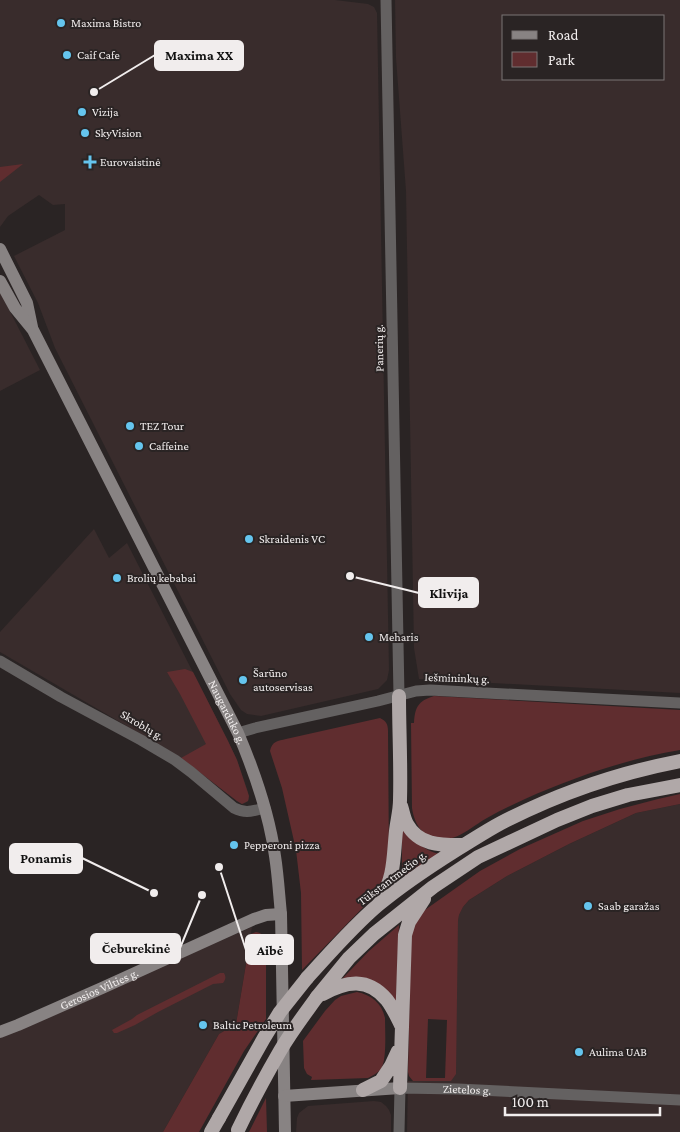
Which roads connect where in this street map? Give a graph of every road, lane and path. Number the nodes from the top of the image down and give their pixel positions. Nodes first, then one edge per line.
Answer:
1 (386, 0) edge
2 (0, 249) edge
3 (0, 281) edge
4 (33, 330) junction
5 (0, 661) edge
6 (400, 696) junction
7 (680, 702) edge
8 (238, 733) junction
9 (680, 761) edge
10 (680, 785) edge
11 (400, 802) junction
12 (265, 808) junction
13 (464, 845) junction
14 (433, 887) junction
15 (378, 905) junction
16 (281, 914) junction
17 (317, 997) junction
18 (402, 1026) junction
19 (0, 1032) edge
20 (401, 1044) junction
21 (400, 1088) junction
22 (364, 1090) junction
23 (284, 1096) junction
24 (680, 1100) edge
25 (237, 1131) edge
26 (211, 1132) edge
27 (284, 1132) edge
28 (399, 1132) edge

1 - 6 street, Panerių g.
2 - 4 main road, Naugarduko g.
3 - 4 main road, Naugarduko g.
4 - 8 main road, Naugarduko g.
5 - 12 street, Skroblų g.
6 - 7 street, Iešmininkų g.
6 - 8 street, Iešmininkų g.
6 - 11 highway
8 - 12 main road, Naugarduko g.
9 - 13 highway, Tūkstantmečio g.
10 - 14 highway
11 - 13 highway
11 - 15 highway
12 - 16 main road, Naugarduko g.
13 - 15 highway, Tūkstantmečio g.
14 - 17 highway
14 - 18 highway
15 - 26 highway, Tūkstantmečio g., bridge
16 - 19 main road, Gerosios Vilties g.
16 - 23 main road, Naugarduko g.
17 - 18 highway
17 - 25 highway, bridge
18 - 20 highway
20 - 21 highway
20 - 22 highway
21 - 22 main road, Zietelos g.
21 - 24 street, Zietelos g.
21 - 28 street
22 - 23 main road, Zietelos g.
23 - 27 main road, Naugarduko g.

